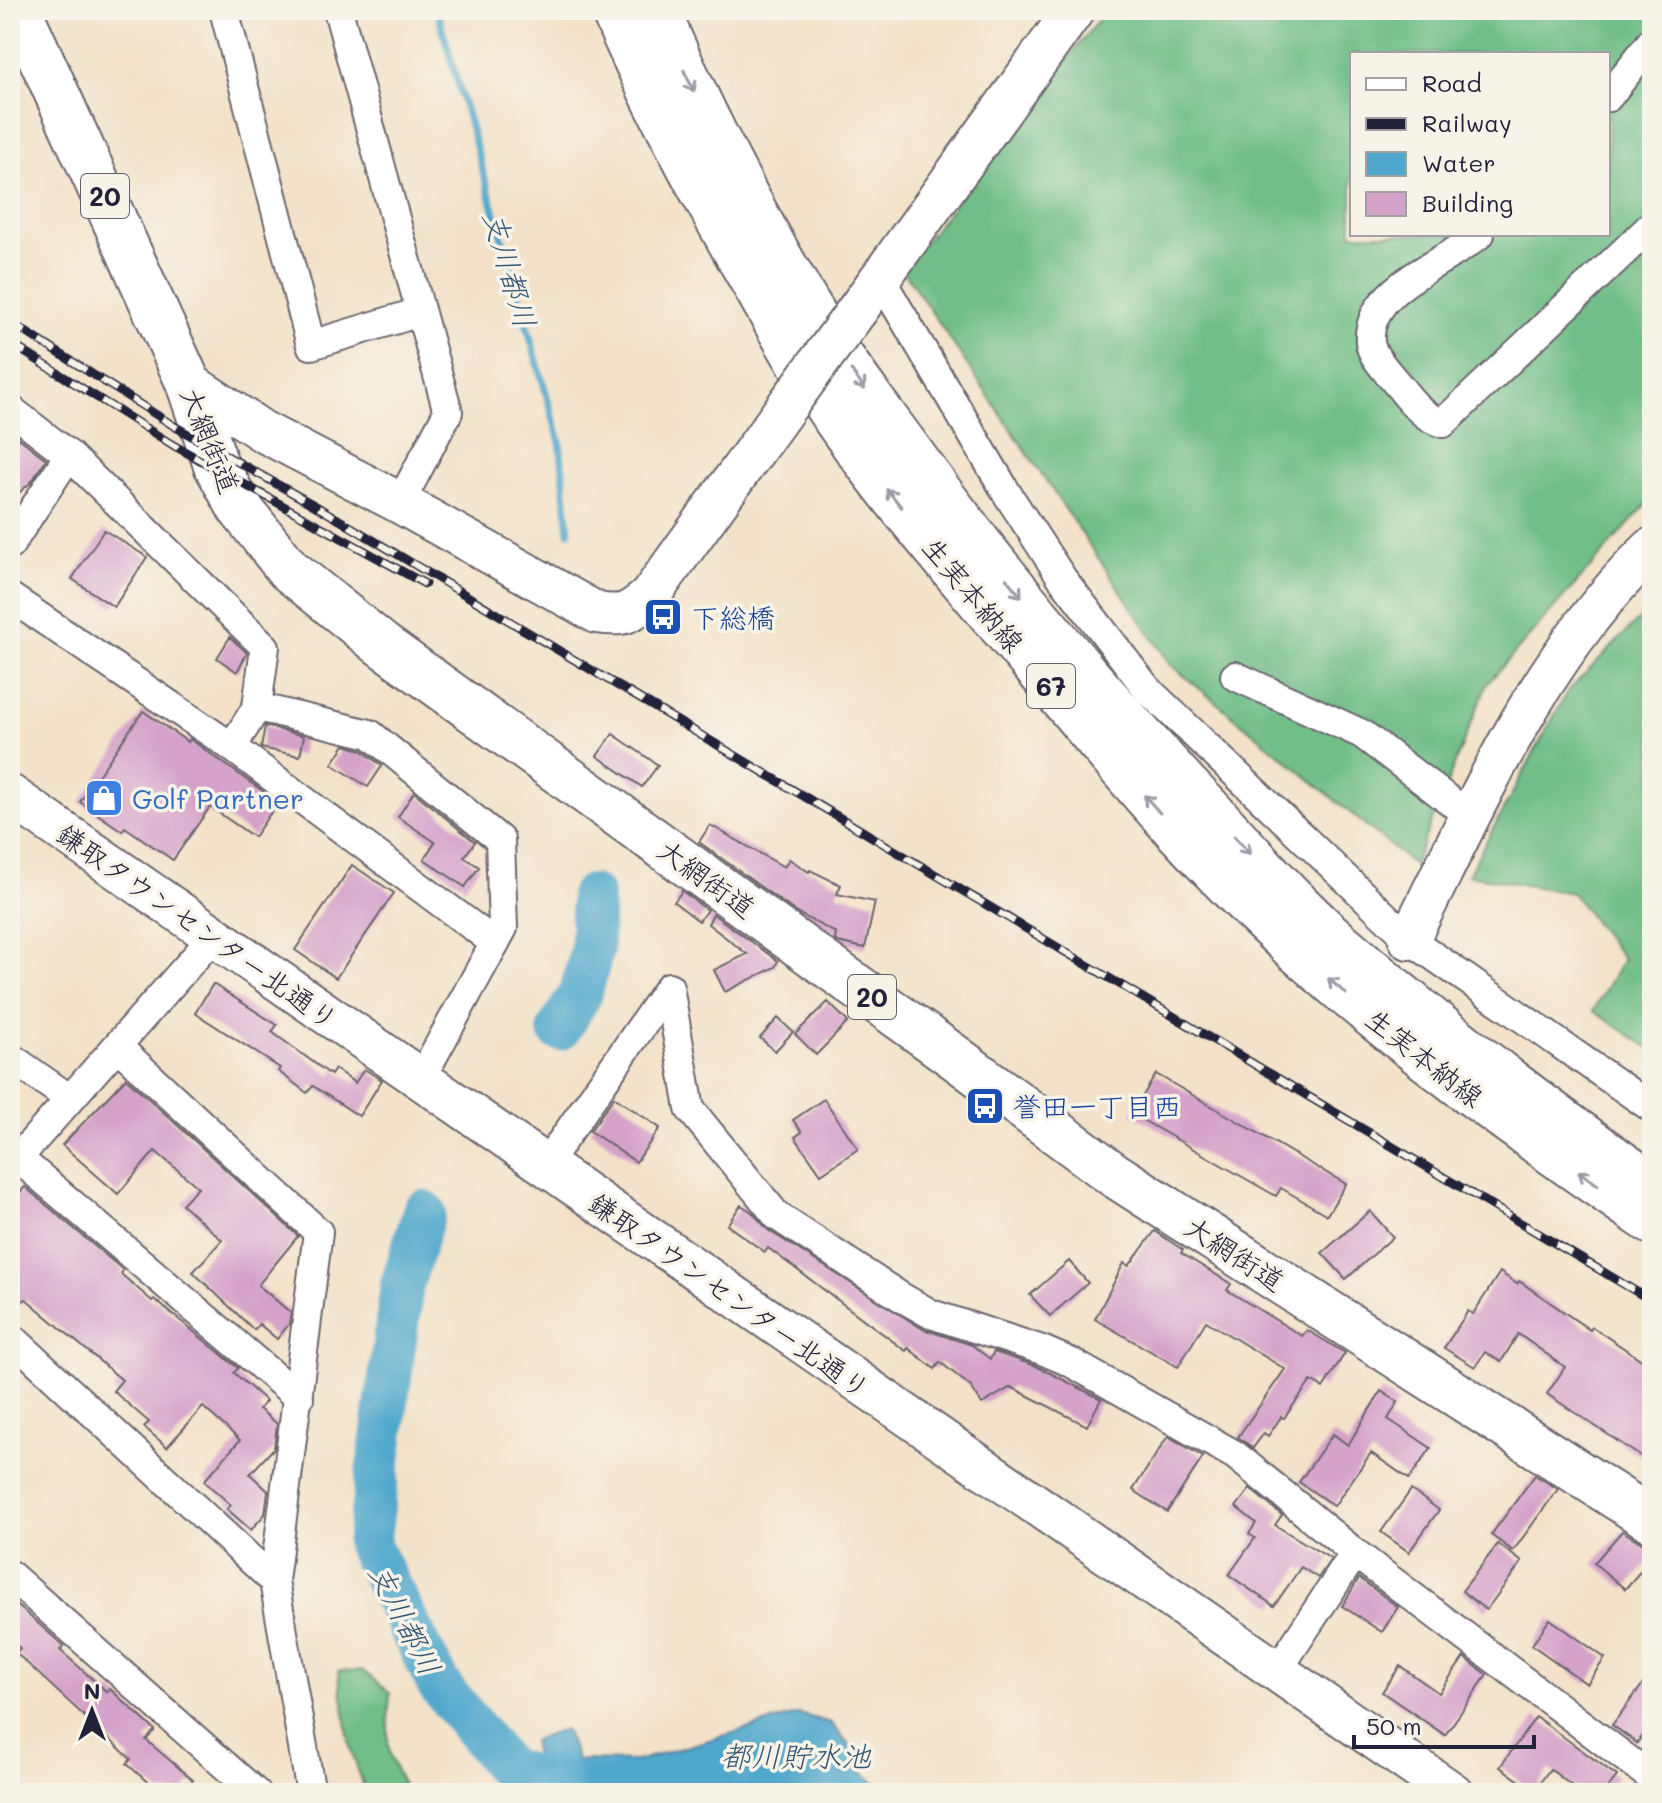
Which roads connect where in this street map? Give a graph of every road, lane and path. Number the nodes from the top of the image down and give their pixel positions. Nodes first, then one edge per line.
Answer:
1 (19, 10) edge
2 (224, 10) edge
3 (338, 10) edge
4 (613, 10) edge
5 (657, 10) edge
6 (1074, 10) edge
7 (1652, 41) edge
8 (1610, 94) edge
9 (1652, 225) edge
10 (1478, 236) edge
11 (869, 294) junction
12 (420, 312) junction
13 (188, 382) junction
14 (10, 409) edge
15 (69, 455) junction
16 (400, 503) junction
17 (10, 545) edge
18 (1652, 548) edge
19 (10, 597) edge
20 (1235, 676) dead end
21 (257, 707) junction
22 (232, 747) junction
23 (10, 795) edge
24 (1471, 817) junction
25 (214, 936) junction
26 (1409, 939) junction
27 (495, 943) junction
28 (117, 1046) junction
29 (10, 1057) edge
30 (420, 1080) junction
31 (70, 1099) junction
32 (1652, 1108) edge
33 (14, 1162) edge
34 (544, 1167) junction
35 (1652, 1185) edge
36 (1652, 1222) edge
37 (10, 1336) edge
38 (299, 1398) junction
39 (1652, 1520) edge
40 (1355, 1553) junction
41 (10, 1575) edge
42 (274, 1581) junction
43 (1277, 1671) junction
44 (1652, 1778) edge
45 (256, 1793) edge
46 (311, 1793) edge
47 (1453, 1793) edge

1 - 13 main road, 大網街道 / 20
2 - 12 street
3 - 12 street
36 -> 4 main road, 生実本納線 / 67
5 -> 35 main road, 生実本納線 / 67
6 - 11 street
7 - 8 street
9 - 10 street
11 - 16 street, bridge
11 - 26 street
12 - 16 street
13 - 16 street
13 - 39 main road, 大網街道 / 20
14 - 15 street
15 - 17 street
15 - 21 street
18 - 24 street
19 - 22 street
20 - 24 street
21 - 22 street
21 - 27 street
22 - 27 street
23 - 25 street, 鎌取タウンセンター北通り
24 - 26 street
25 - 28 street
25 - 30 street, 鎌取タウンセンター北通り
26 - 32 street
27 - 30 street
28 - 31 street
28 - 38 street
29 - 31 street
30 - 34 street, 鎌取タウンセンター北通り
31 - 33 street
33 - 38 street
34 - 40 street
34 - 43 street, 鎌取タウンセンター北通り
37 - 42 street
38 - 42 street
40 - 43 street
40 - 44 street
41 - 45 street
42 - 46 street
43 - 47 street, 鎌取タウンセンター北通り

